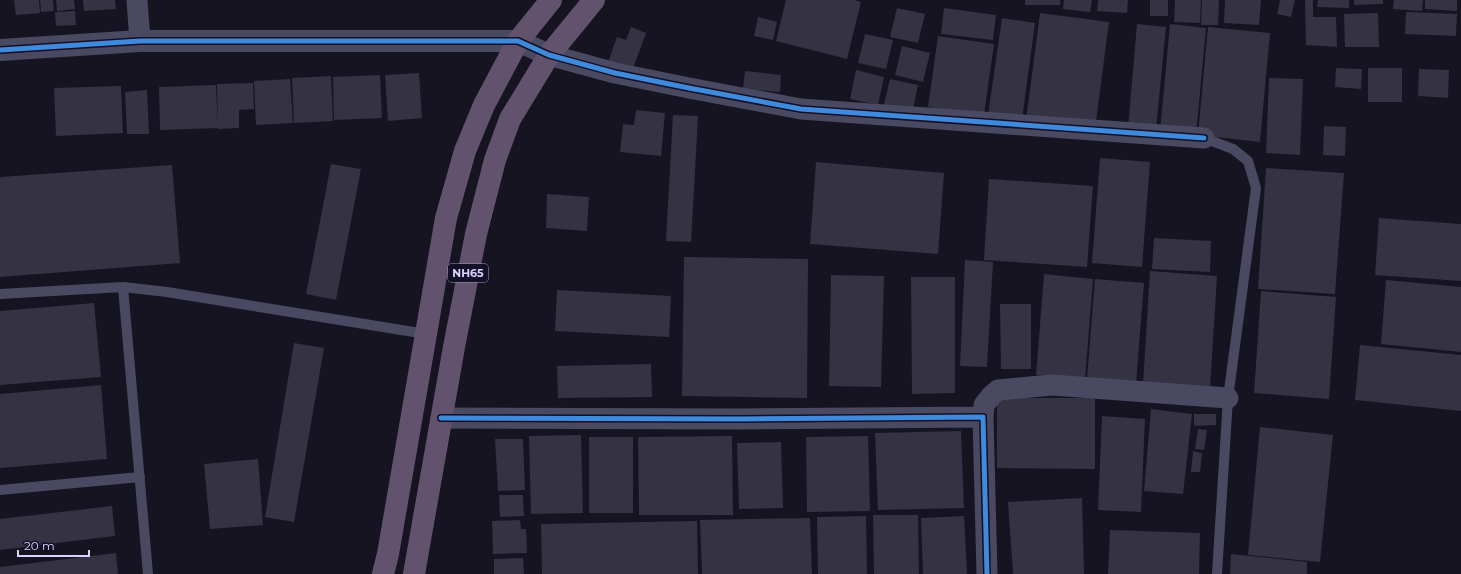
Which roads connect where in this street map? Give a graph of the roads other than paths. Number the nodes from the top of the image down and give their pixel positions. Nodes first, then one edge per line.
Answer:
1 (137, 0) edge
2 (551, 0) edge
3 (594, 0) edge
4 (140, 41) junction
5 (518, 41) junction
6 (0, 50) edge
7 (549, 55) junction
8 (1204, 138) joint
9 (123, 287) junction
10 (0, 294) edge
11 (426, 334) junction
12 (1228, 398) junction
13 (983, 417) junction
14 (440, 418) junction
15 (140, 478) junction
16 (0, 490) edge
17 (148, 574) edge
18 (383, 574) edge
19 (414, 574) edge
20 (987, 574) edge
21 (1217, 574) edge

1 - 4 street
2 - 5 highway, NH65
3 - 7 highway, NH65
4 - 5 street
4 - 6 street
5 - 7 street
5 - 11 highway, NH65
7 - 8 street
7 - 14 highway, NH65
8 - 12 lane
9 - 10 lane
9 - 11 lane
9 - 15 lane
11 - 18 highway, NH65
12 - 13 street
12 - 21 lane
13 - 14 street
13 - 20 street
14 - 19 highway, NH65
15 - 16 lane
15 - 17 lane

